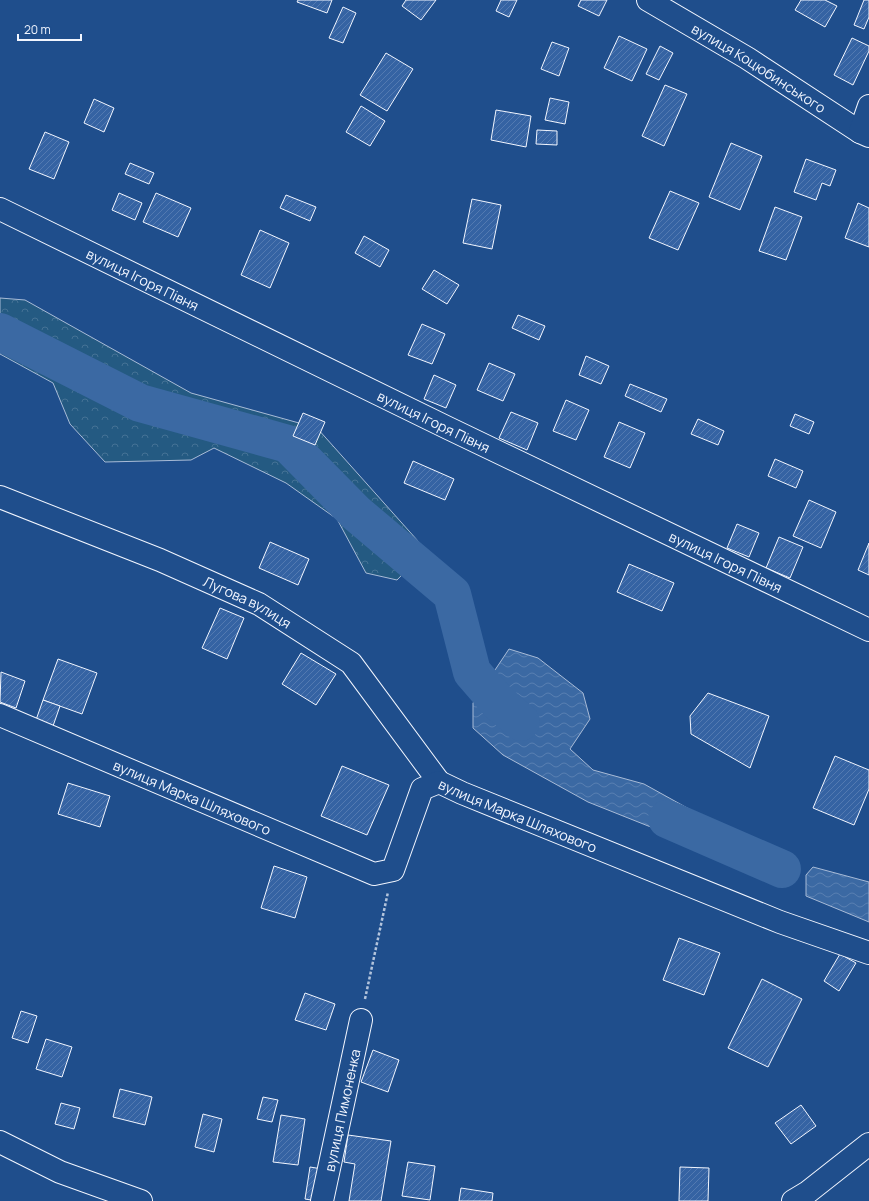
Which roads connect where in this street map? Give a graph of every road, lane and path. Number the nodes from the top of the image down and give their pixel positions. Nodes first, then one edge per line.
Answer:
1 (648, 0) edge
2 (869, 106) edge
3 (864, 134) edge
4 (0, 209) edge
5 (0, 497) edge
6 (869, 630) edge
7 (0, 715) edge
8 (439, 782) junction
9 (393, 870) junction
10 (869, 953) edge
11 (361, 1020) joint
12 (0, 1142) edge
13 (869, 1144) edge
14 (802, 1198) edge
15 (141, 1201) edge
16 (322, 1201) edge

1 - 3 street, вулиця Коцюбинського
2 - 3 street
4 - 6 street, вулиця Ігоря Півня
5 - 8 street, Лугова вулиця
7 - 9 street, вулиця Марка Шляхового
8 - 9 street, вулиця Марка Шляхового
8 - 10 street, вулиця Марка Шляхового
9 - 11 path
11 - 16 street, вулиця Пимоненка
12 - 15 street
13 - 14 street

